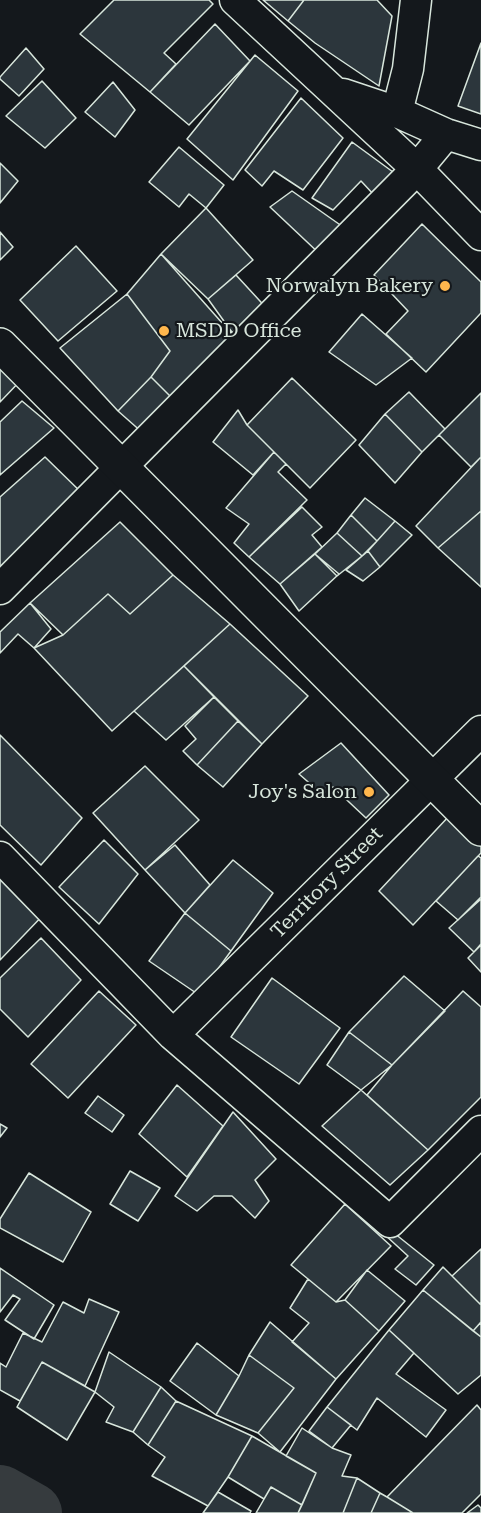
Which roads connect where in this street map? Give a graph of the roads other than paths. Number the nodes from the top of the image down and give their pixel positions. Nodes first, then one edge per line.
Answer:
1 (235, 0) edge
2 (417, 0) edge
3 (333, 91) junction
4 (397, 112) junction
5 (446, 134) junction
6 (481, 145) edge
7 (417, 169) junction
8 (481, 235) edge
9 (0, 345) edge
10 (122, 466) junction
11 (0, 589) edge
12 (481, 731) edge
13 (432, 779) junction
14 (481, 829) edge
15 (0, 857) edge
16 (172, 1035) junction
17 (481, 1131) edge

1 - 3 street
2 - 4 street
3 - 4 street
3 - 7 street
4 - 5 street
5 - 6 street
5 - 7 street
7 - 8 street
7 - 10 street
9 - 10 street
10 - 11 street
10 - 13 street
12 - 13 street, Territory Street
13 - 14 street
13 - 16 street, Territory Street
15 - 16 street
16 - 17 street

